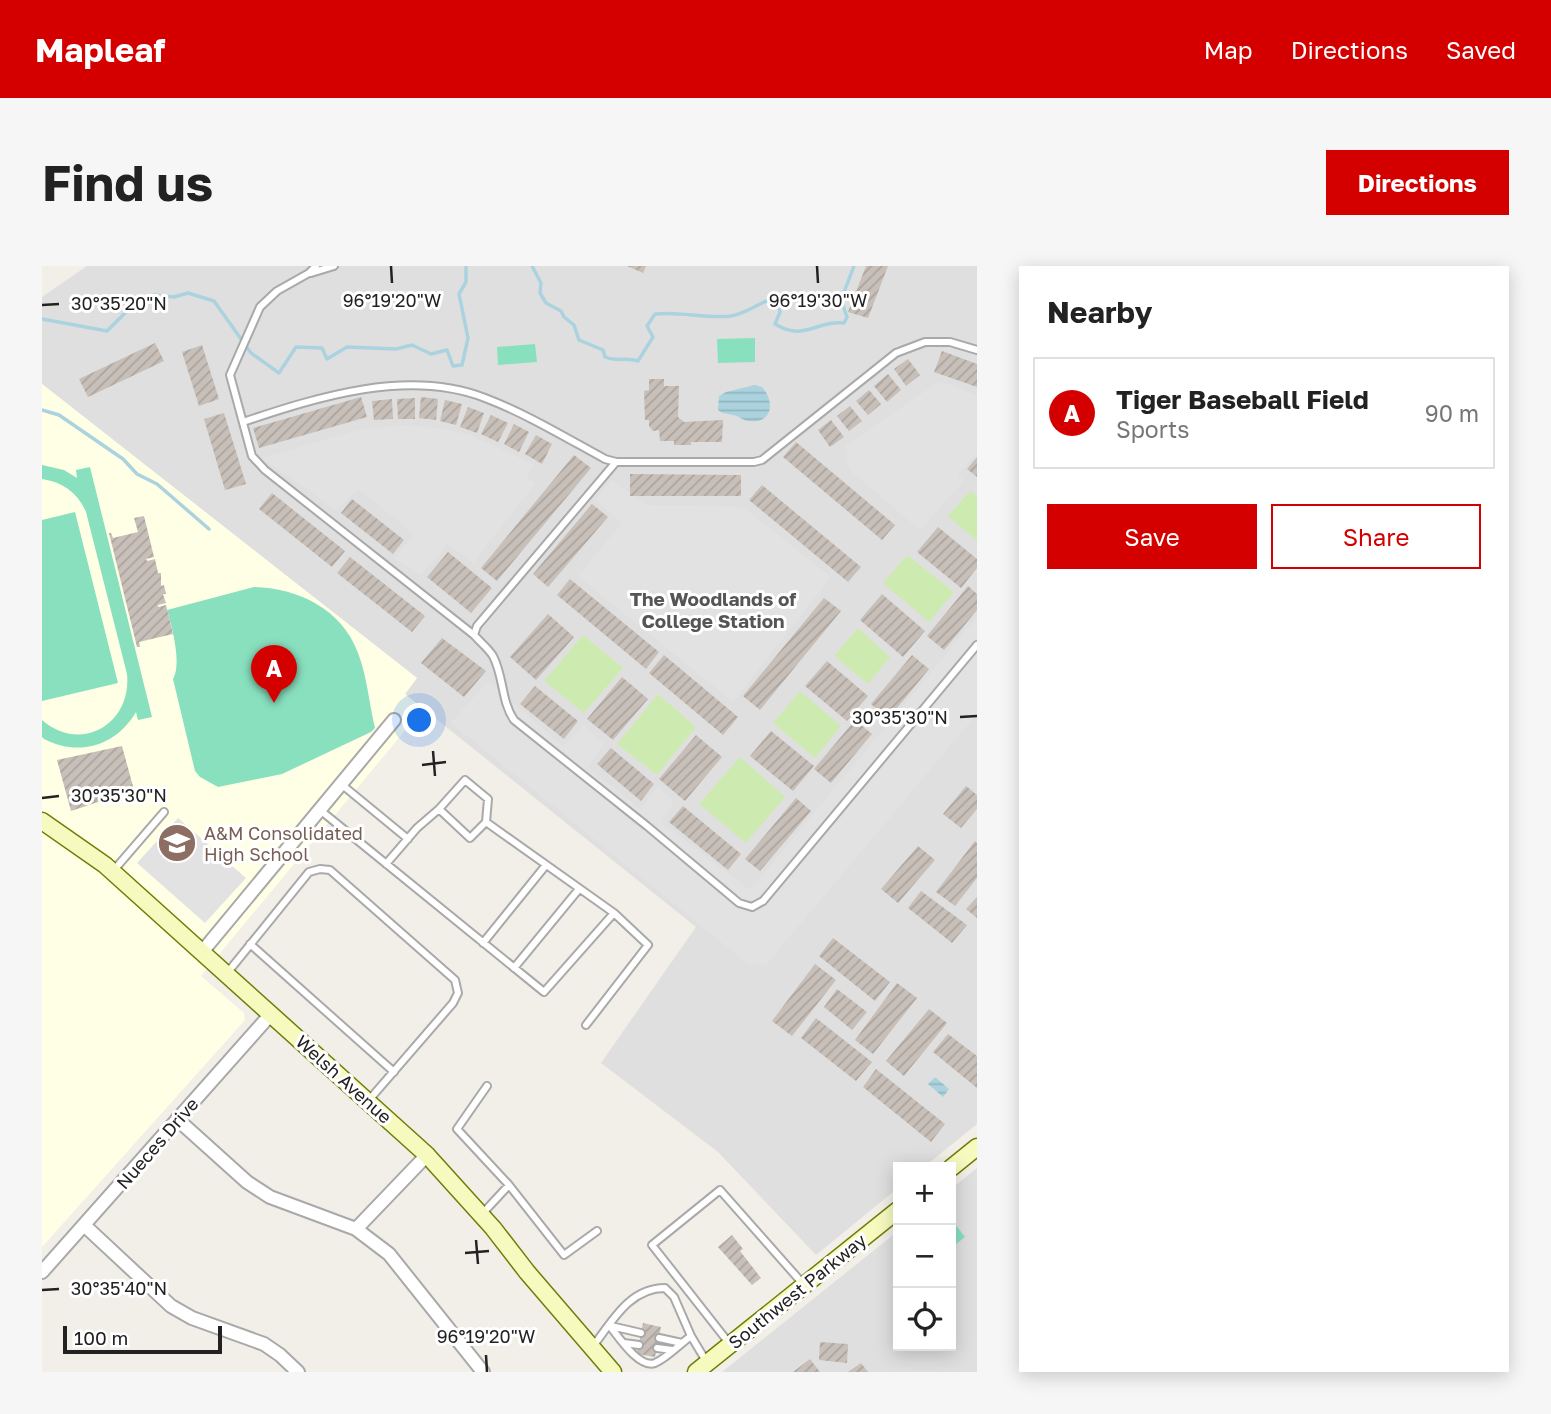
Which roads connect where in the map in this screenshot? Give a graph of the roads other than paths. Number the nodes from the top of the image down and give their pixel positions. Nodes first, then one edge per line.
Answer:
1 (317, 266) edge
2 (334, 266) edge
3 (309, 273) junction
4 (977, 350) edge
5 (243, 422) junction
6 (616, 462) junction
7 (474, 635) junction
8 (977, 645) edge
9 (394, 720) dead end
10 (341, 785) junction
11 (439, 809) junction
12 (320, 810) junction
13 (164, 812) dead end
14 (42, 821) edge
15 (486, 822) junction
16 (408, 839) junction
17 (386, 864) junction
18 (546, 865) junction
19 (113, 872) junction
20 (579, 889) junction
21 (614, 913) junction
22 (483, 943) junction
23 (250, 944) junction
24 (202, 952) junction
25 (513, 968) junction
26 (227, 974) junction
27 (271, 1014) junction
28 (586, 1025) dead end
29 (394, 1072) junction
30 (487, 1086) dead end
31 (368, 1101) junction
32 (177, 1119) junction
33 (977, 1147) edge
34 (427, 1155) junction
35 (956, 1164) edge
36 (509, 1185) junction
37 (482, 1214) junction
38 (893, 1214) edge
39 (84, 1225) junction
40 (356, 1229) junction
41 (597, 1231) dead end
42 (42, 1272) edge
43 (804, 1285) junction
44 (609, 1325) junction
45 (641, 1333) dead end
46 (691, 1336) junction
47 (659, 1338) dead end
48 (624, 1343) junction
49 (682, 1343) junction
50 (731, 1344) junction
51 (639, 1345) dead end
52 (592, 1348) junction
53 (657, 1348) dead end
54 (672, 1350) junction
55 (701, 1368) edge
56 (298, 1372) edge
57 (483, 1372) edge
58 (613, 1372) edge

1 - 3 lane
2 - 3 lane
3 - 5 lane
4 - 6 lane
5 - 6 lane
5 - 7 lane
6 - 7 lane
7 - 8 lane
9 - 10 street
10 - 12 street
10 - 16 lane
11 - 15 lane
11 - 15 lane
11 - 16 lane
12 - 17 lane
12 - 24 street
13 - 19 lane
14 - 19 main road, Welsh Avenue
15 - 18 lane
16 - 17 lane
17 - 22 lane
18 - 20 lane
18 - 22 lane
19 - 24 main road, Welsh Avenue
20 - 21 lane
20 - 25 lane
21 - 25 lane
21 - 28 lane
22 - 25 lane
23 - 26 lane
23 - 29 lane
23 - 29 lane
24 - 26 main road, Welsh Avenue
26 - 27 main road, Welsh Avenue
27 - 31 main road, Welsh Avenue
27 - 32 street, Nueces Drive
29 - 31 lane
30 - 36 lane
31 - 34 main road, Welsh Avenue
32 - 39 street, Nueces Drive
32 - 40 street
33 - 35 main road
34 - 37 main road, Welsh Avenue
34 - 40 street
36 - 37 lane
36 - 41 lane
37 - 52 main road, Welsh Avenue
38 - 43 main road, Southwest Parkway
39 - 42 street, Nueces Drive
39 - 56 street
40 - 57 street
43 - 50 main road, Southwest Parkway
43 - 50 lane
44 - 45 lane
44 - 46 lane
44 - 48 lane
44 - 52 lane
46 - 49 lane
46 - 55 lane
47 - 49 lane
48 - 51 lane
48 - 54 lane
49 - 54 lane
50 - 55 main road, Southwest Parkway
52 - 58 main road, Welsh Avenue
53 - 54 lane

